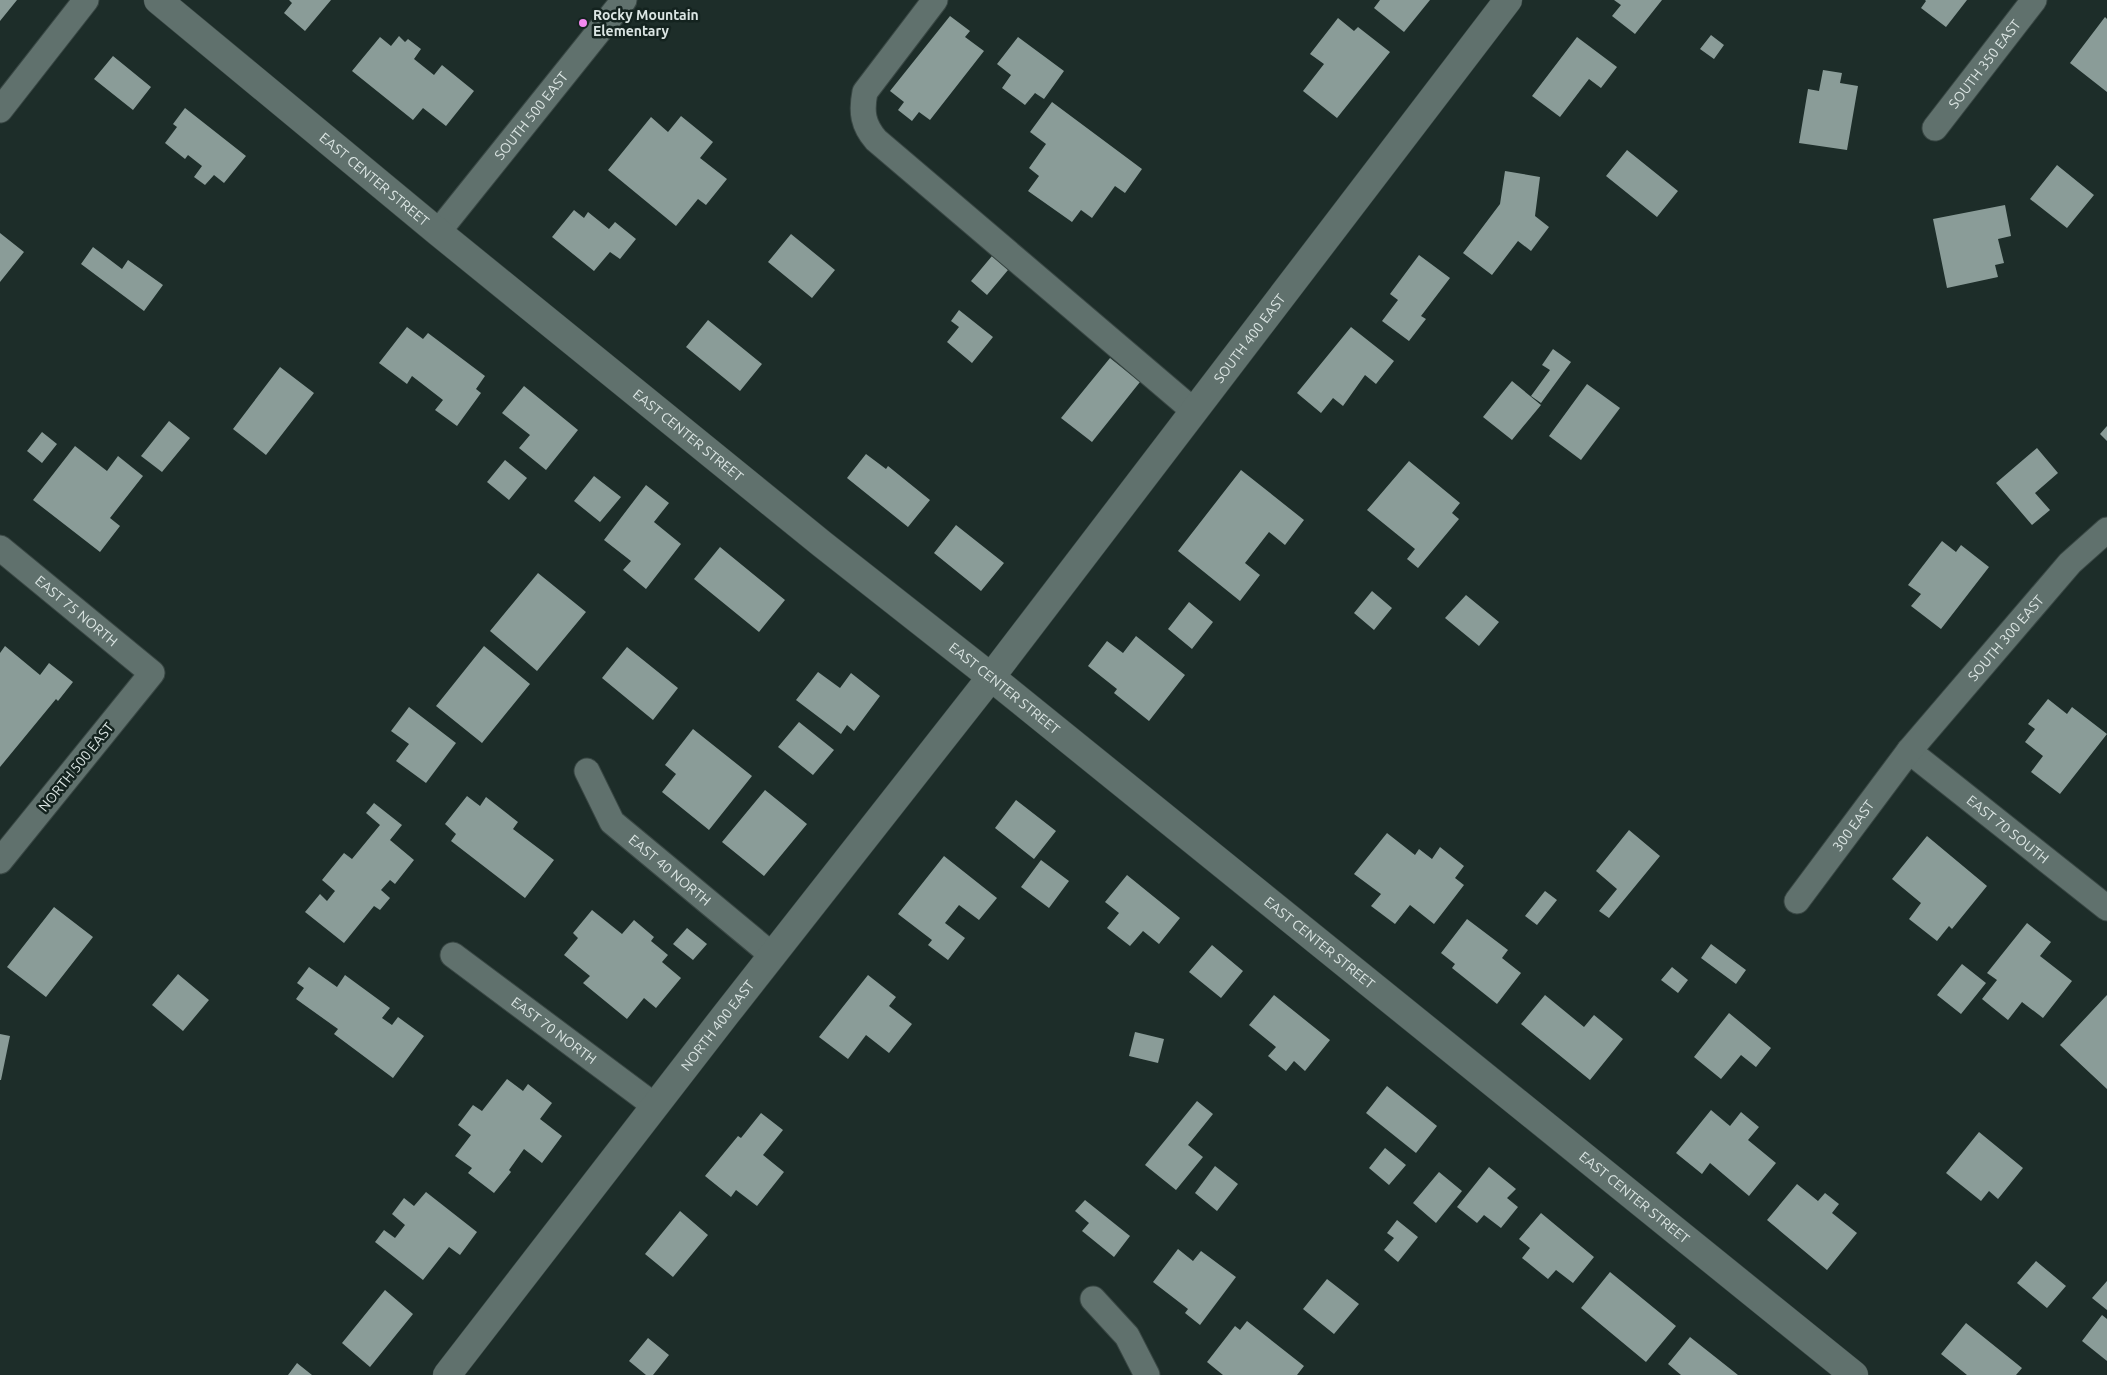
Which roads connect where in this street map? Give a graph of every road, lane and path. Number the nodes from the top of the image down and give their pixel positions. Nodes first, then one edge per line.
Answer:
1 (86, 0) edge
2 (158, 0) edge
3 (624, 0) edge
4 (934, 0) edge
5 (1508, 0) edge
6 (2034, 0) edge
7 (0, 110) edge
8 (1935, 128) dead end
9 (438, 232) junction
10 (1194, 411) junction
11 (2107, 530) edge
12 (0, 548) edge
13 (152, 673) joint
14 (991, 677) junction
15 (1910, 751) junction
16 (587, 771) dead end
17 (0, 861) edge
18 (1797, 901) dead end
19 (2107, 908) edge
20 (453, 955) dead end
21 (772, 955) junction
22 (654, 1106) junction
23 (1093, 1299) dead end
24 (446, 1375) edge
25 (1147, 1375) edge
26 (1854, 1375) edge

1 - 7 street
2 - 9 street, EAST CENTER STREET
3 - 9 street, SOUTH 500 EAST
4 - 10 street
5 - 10 street, SOUTH 400 EAST
6 - 8 street, SOUTH 350 EAST
9 - 14 street, EAST CENTER STREET
10 - 14 street, SOUTH 400 EAST
11 - 15 street, SOUTH 300 EAST
12 - 13 street, EAST 75 NORTH
13 - 17 street, NORTH 500 EAST
14 - 21 street, NORTH 400 EAST
14 - 26 street, EAST CENTER STREET
15 - 18 street, 300 EAST
15 - 19 street, EAST 70 SOUTH
16 - 21 street, EAST 40 NORTH
20 - 22 street, EAST 70 NORTH
21 - 22 street, NORTH 400 EAST
22 - 24 street, NORTH 400 EAST
23 - 25 street

